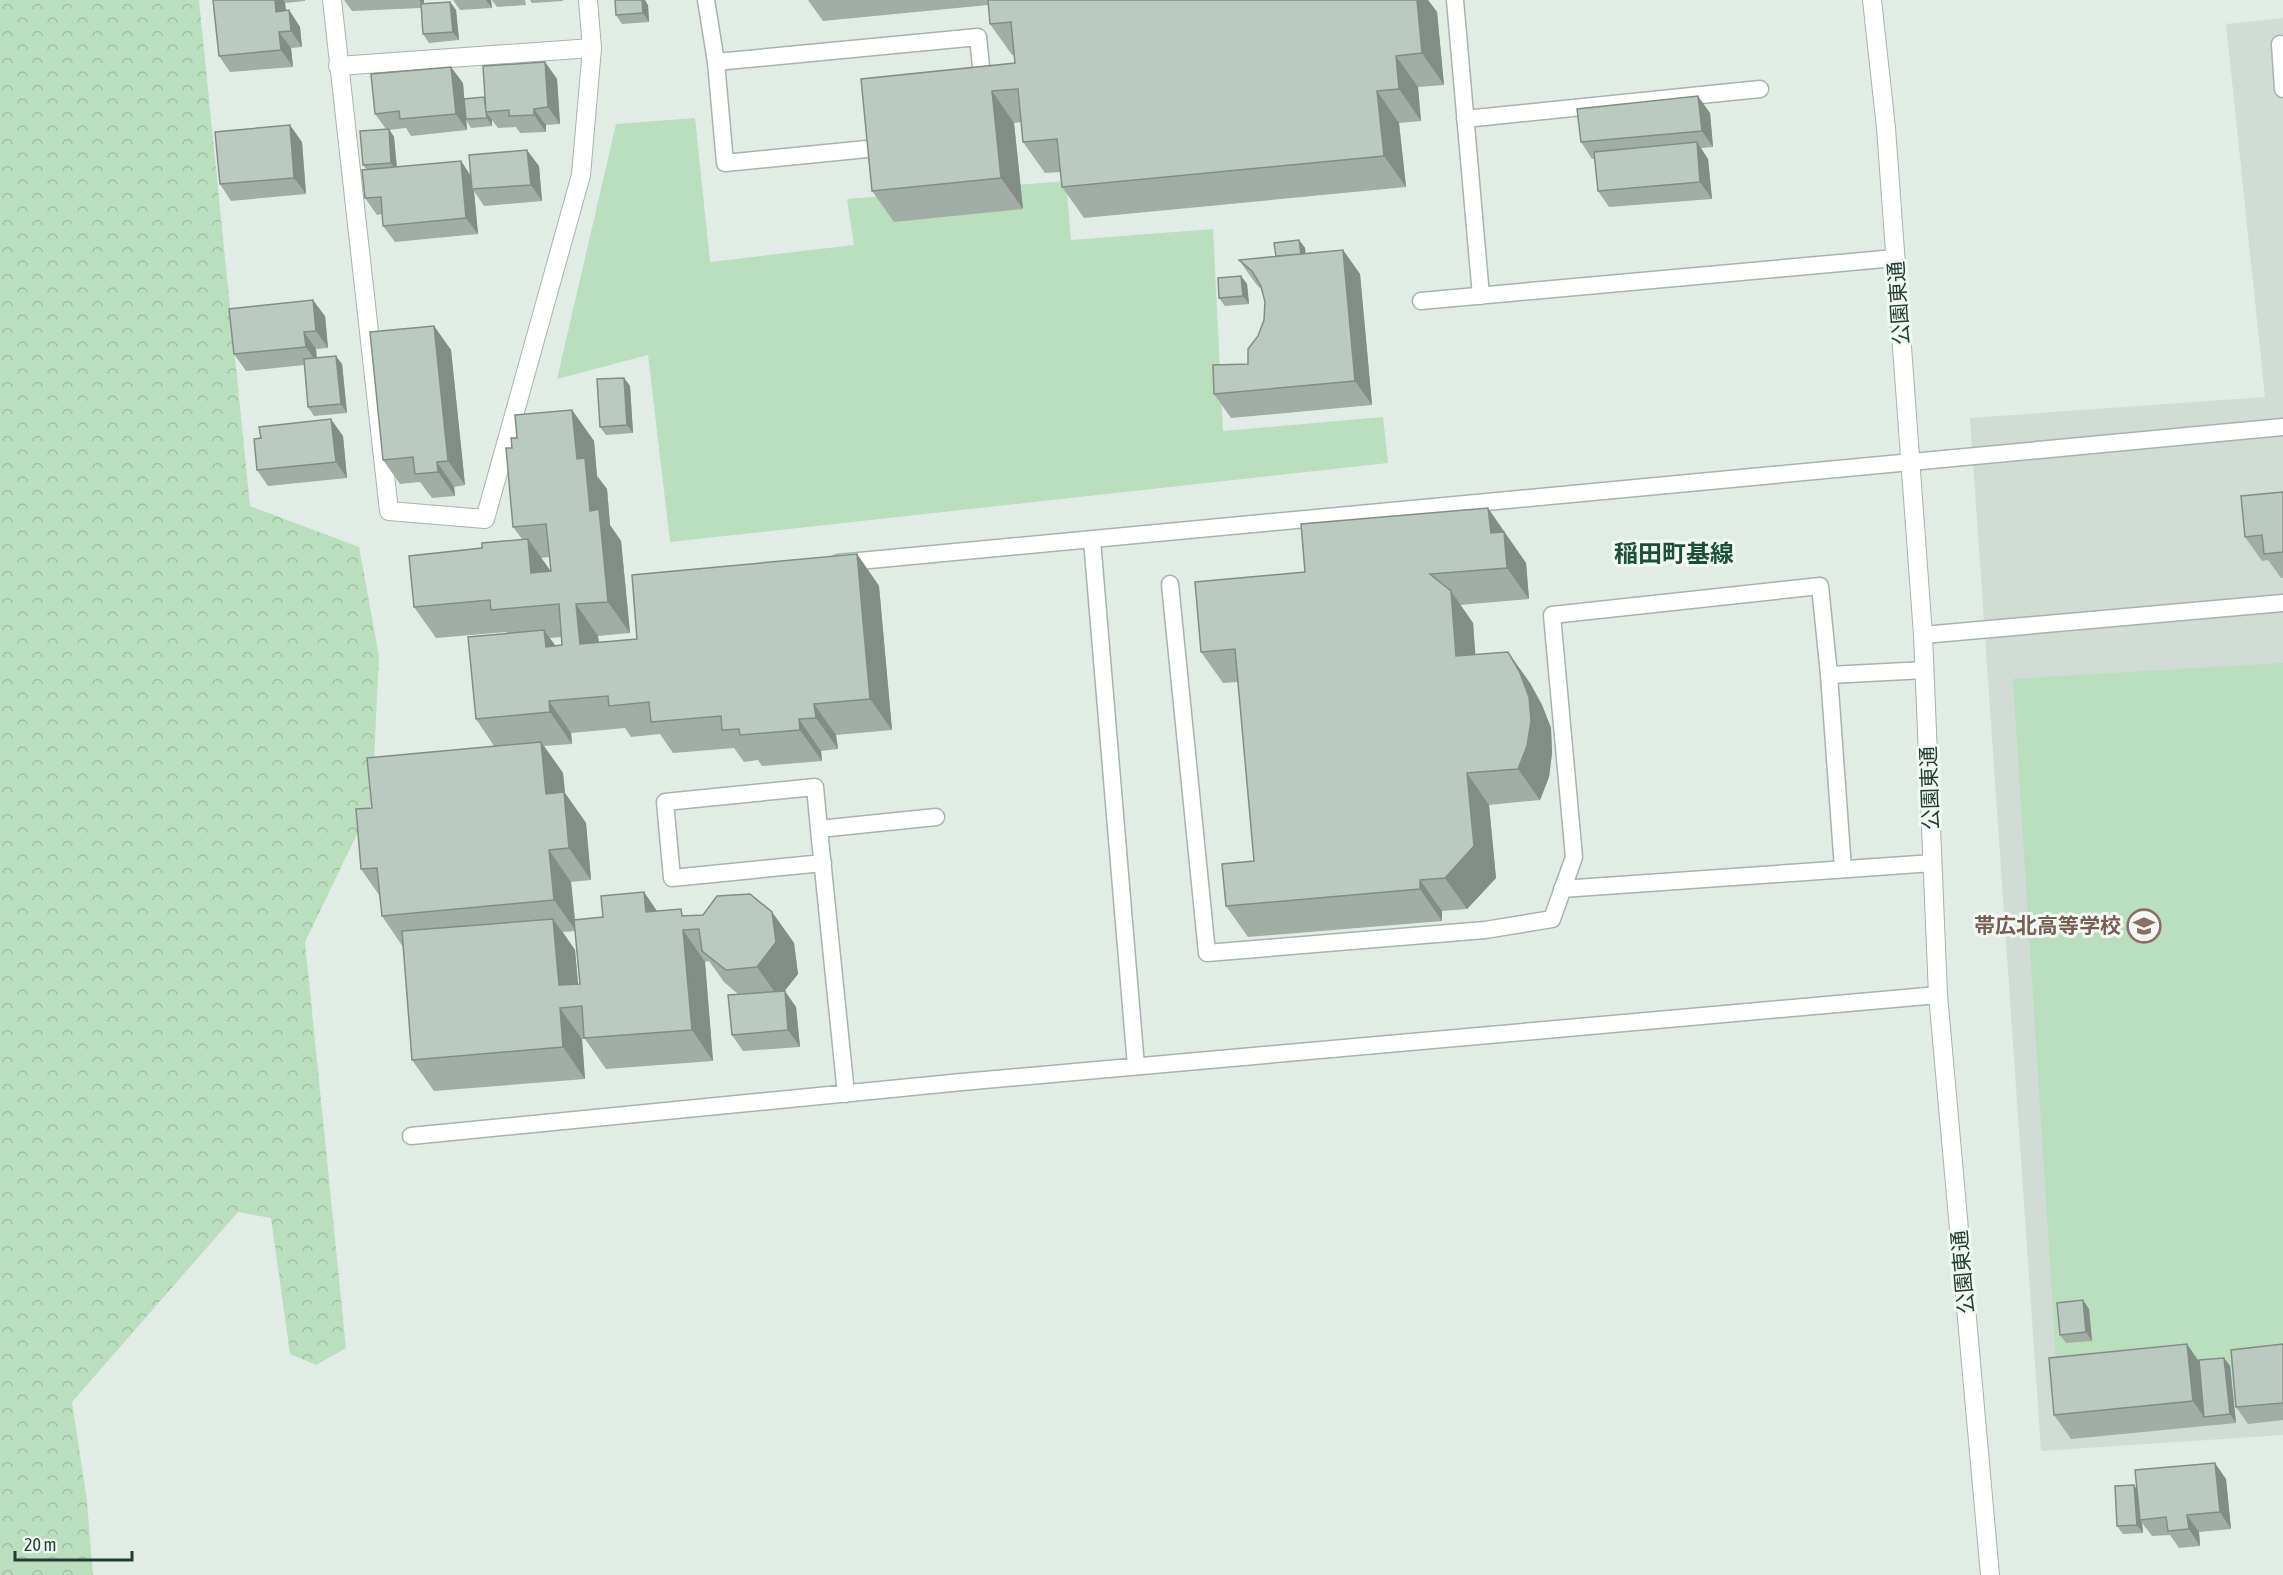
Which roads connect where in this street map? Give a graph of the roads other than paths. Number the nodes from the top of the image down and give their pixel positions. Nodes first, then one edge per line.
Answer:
1 (332, 0) edge
2 (588, 0) edge
3 (706, 0) edge
4 (1455, 0) edge
5 (1872, 0) edge
6 (2280, 44) dead end
7 (592, 48) junction
8 (716, 62) junction
9 (338, 66) junction
10 (1760, 89) dead end
11 (2283, 89) edge
12 (1465, 119) junction
13 (1895, 258) junction
14 (1481, 296) junction
15 (1421, 301) dead end
16 (2283, 427) edge
17 (1910, 463) junction
18 (1092, 540) junction
19 (819, 564) edge
20 (1170, 584) dead end
21 (2283, 603) edge
22 (1923, 635) junction
23 (1925, 670) junction
24 (1829, 675) junction
25 (936, 817) dead end
26 (819, 829) junction
27 (823, 863) junction
28 (1933, 863) junction
29 (1843, 869) junction
30 (1562, 889) junction
31 (1938, 995) junction
32 (1136, 1066) junction
33 (846, 1094) junction
34 (411, 1136) dead end
35 (1990, 1575) edge

1 - 9 street
2 - 7 street
3 - 8 lane
4 - 12 lane
5 - 13 street, 公園東通
6 - 11 lane
7 - 9 street
7 - 9 street
8 - 8 lane
10 - 12 lane
12 - 14 lane
13 - 14 lane
13 - 17 street, 公園東通
14 - 15 lane
16 - 17 lane
17 - 18 lane
17 - 22 street, 公園東通
18 - 19 lane
18 - 32 lane
20 - 30 lane
21 - 22 lane
22 - 23 street, 公園東通
23 - 24 lane
23 - 28 street, 公園東通
24 - 29 lane
24 - 30 lane
25 - 26 lane
26 - 27 lane
26 - 27 lane
27 - 33 lane
28 - 29 lane
28 - 31 street, 公園東通
29 - 30 lane
31 - 32 lane
31 - 35 street, 公園東通
32 - 33 lane
33 - 34 lane

